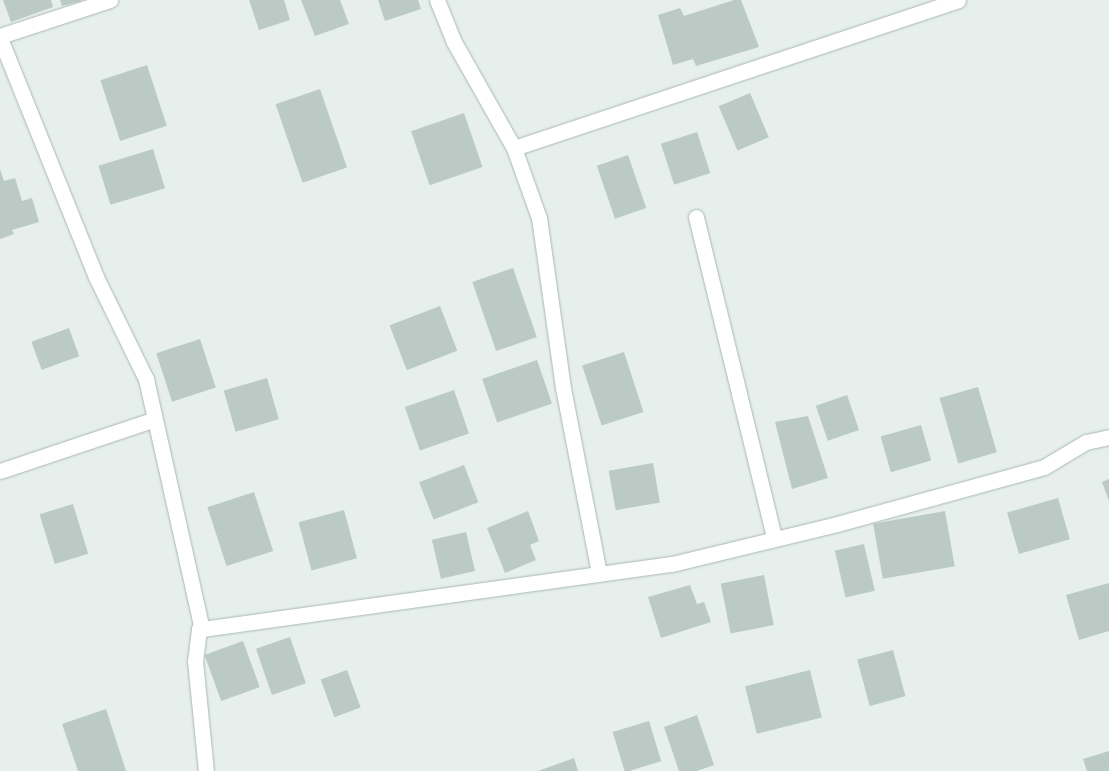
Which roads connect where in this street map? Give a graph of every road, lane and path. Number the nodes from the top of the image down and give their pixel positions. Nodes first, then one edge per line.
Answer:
1 (110, 0) edge
2 (437, 0) edge
3 (958, 0) edge
4 (0, 37) edge
5 (514, 148) junction
6 (696, 217) dead end
7 (155, 419) junction
8 (1109, 438) edge
9 (0, 471) edge
10 (774, 537) junction
11 (599, 573) junction
12 (202, 628) junction
13 (206, 771) edge

1 - 4 street
2 - 5 street
3 - 5 street
4 - 7 street
5 - 11 street
6 - 10 street
7 - 9 street
7 - 12 street
8 - 10 street
10 - 11 street
11 - 12 street
12 - 13 street

